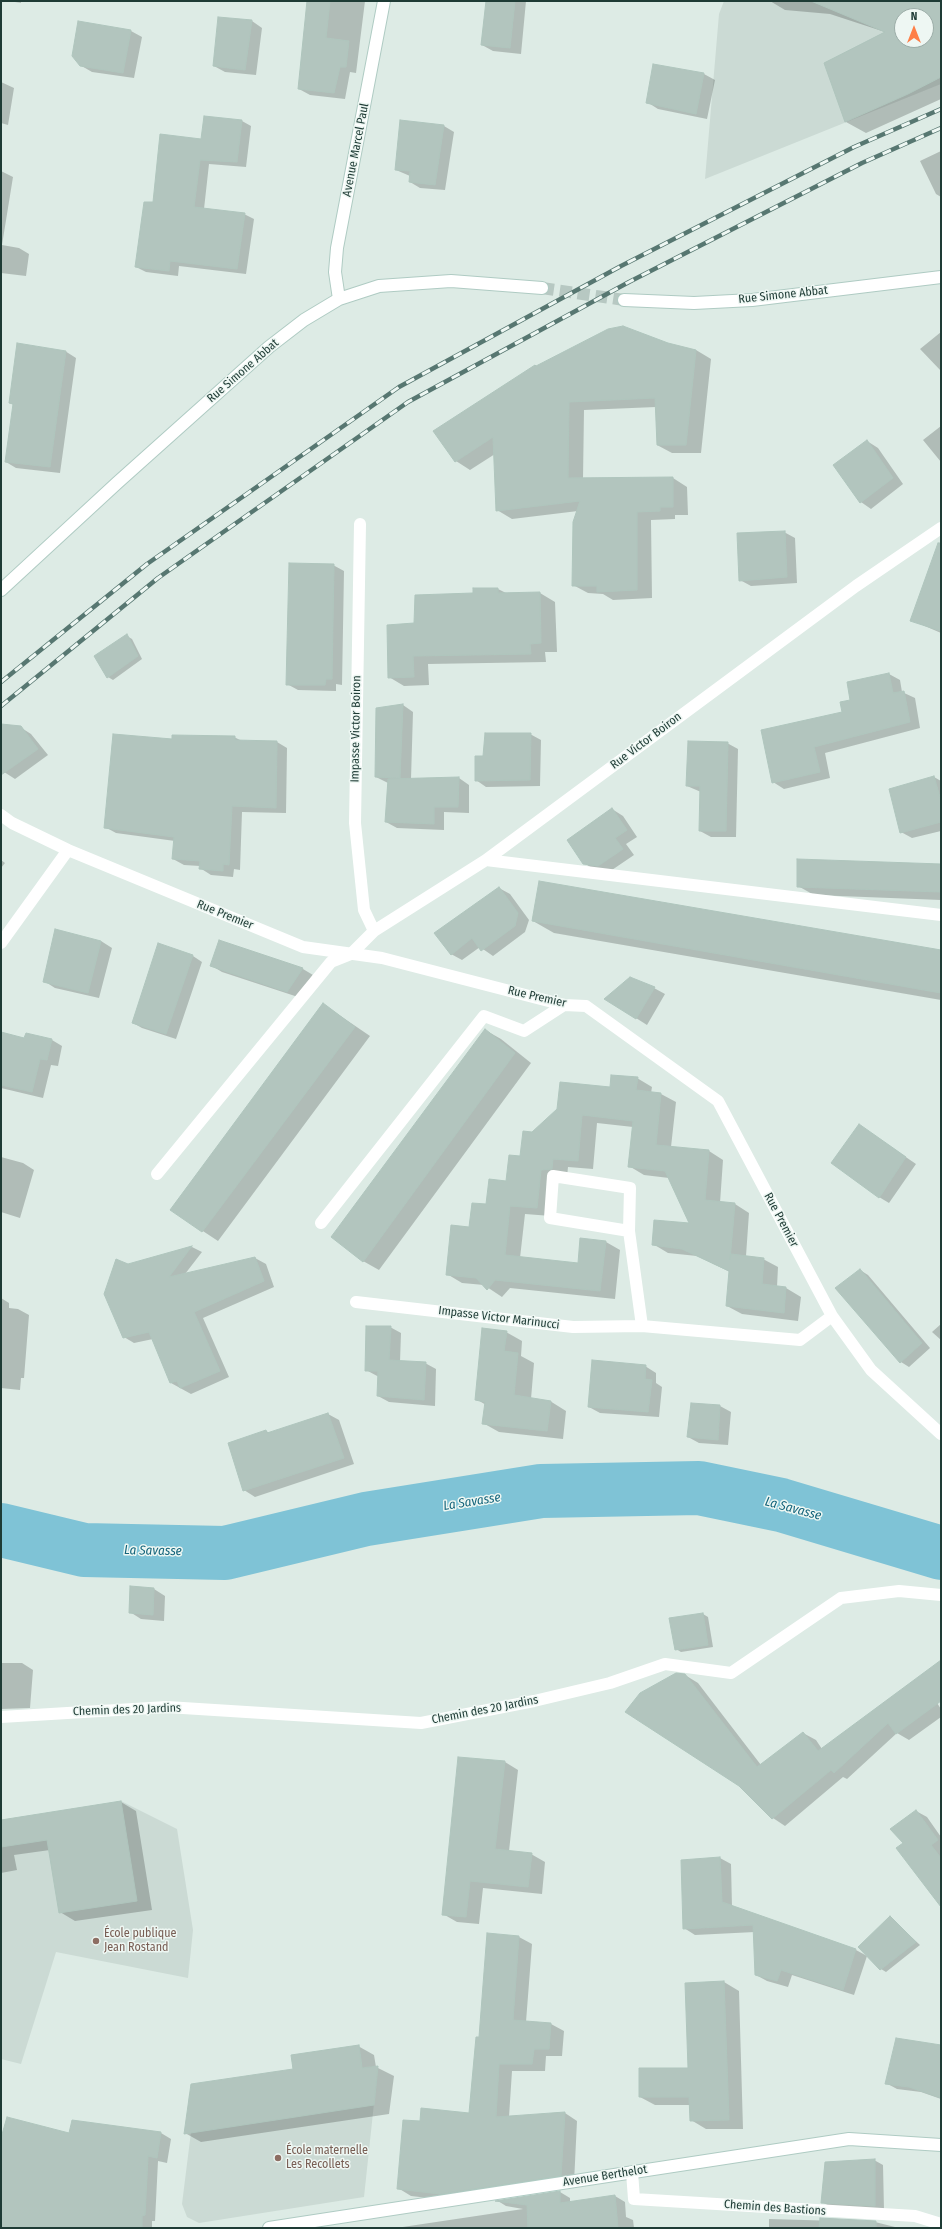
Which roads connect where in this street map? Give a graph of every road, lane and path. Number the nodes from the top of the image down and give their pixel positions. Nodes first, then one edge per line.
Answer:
1 (384, 1) edge
2 (941, 277) edge
3 (542, 288) tunnel mouth
4 (339, 299) junction
5 (624, 300) tunnel mouth
6 (360, 524) dead end
7 (941, 528) edge
8 (1, 590) edge
9 (1, 815) edge
10 (68, 850) junction
11 (486, 860) junction
12 (941, 915) edge
13 (374, 931) junction
14 (1, 942) edge
15 (351, 954) junction
16 (564, 1005) junction
17 (157, 1174) dead end
18 (321, 1223) dead end
19 (629, 1231) junction
20 (356, 1302) dead end
21 (832, 1316) junction
22 (642, 1326) junction
23 (941, 1434) edge
24 (941, 1594) edge
25 (1, 1717) edge
26 (941, 2145) edge
27 (632, 2172) junction
28 (914, 2222) edge
29 (941, 2224) edge
30 (269, 2228) edge

1 - 4 street, Avenue Marcel Paul
2 - 5 street, Rue Simone Abbat
3 - 4 street, Rue Simone Abbat
4 - 8 street, Rue Simone Abbat
6 - 13 street, Impasse Victor Boiron
7 - 11 street, Rue Victor Boiron
9 - 10 street, Rue Premier
10 - 14 street
10 - 15 street, Rue Premier
11 - 12 street
11 - 13 street, Rue Victor Boiron
13 - 15 street, Rue Victor Boiron
15 - 16 street, Rue Premier
15 - 17 street
16 - 18 street
16 - 21 street, Rue Premier
19 - 19 street
19 - 22 street
20 - 22 street, Impasse Victor Marinucci
21 - 22 street, Impasse Victor Marinucci
21 - 23 street, Rue Premier
24 - 25 street, Chemin des 20 Jardins
26 - 27 street, Avenue Berthelot
27 - 28 street, Chemin des Bastions
27 - 30 street, Avenue Berthelot
28 - 29 street, Chemin des Bastions

